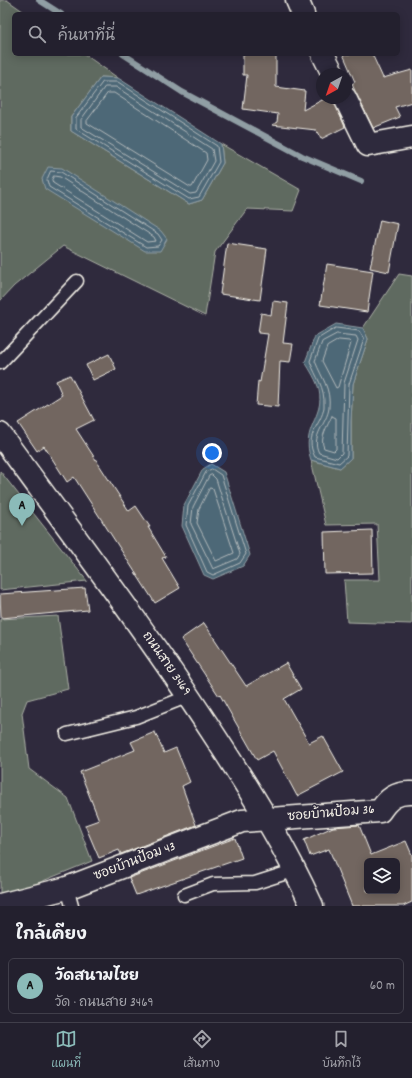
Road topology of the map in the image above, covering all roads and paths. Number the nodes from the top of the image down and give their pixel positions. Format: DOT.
graph roads {
  1 [pos="296,0"];
  2 [pos="302,12"];
  3 [pos="324,56"];
  4 [pos="330,68"];
  5 [pos="347,104"];
  6 [pos="412,137"];
  7 [pos="77,282"];
  8 [pos="0,363"];
  9 [pos="0,434"];
  10 [pos="189,696"];
  11 [pos="67,734"];
  12 [pos="412,793"];
  13 [pos="268,819"];
  14 [pos="296,870"];
  15 [pos="184,894"];
  16 [pos="70,897"];
  17 [pos="0,905"];
  18 [pos="312,906"];
  1 -- 2 [label="street"];
  3 -- 4 [label="street"];
  5 -- 6 [label="street"];
  7 -- 8 [label="lane"];
  9 -- 10 [label="street, ถนนสาย 3469"];
  10 -- 11 [label="lane"];
  10 -- 13 [label="street, ถนนสาย 3469"];
  12 -- 13 [label="street, ซอยบ้านป้อม 36"];
  13 -- 14 [label="street, ถนนสาย 3469"];
  13 -- 16 [label="street, ซอยบ้านป้อม 43"];
  14 -- 15 [label="lane"];
  14 -- 18 [label="street, ถนนสาย 3469"];
  16 -- 17 [label="street, ซอยบ้านป้อม 43"];
}
